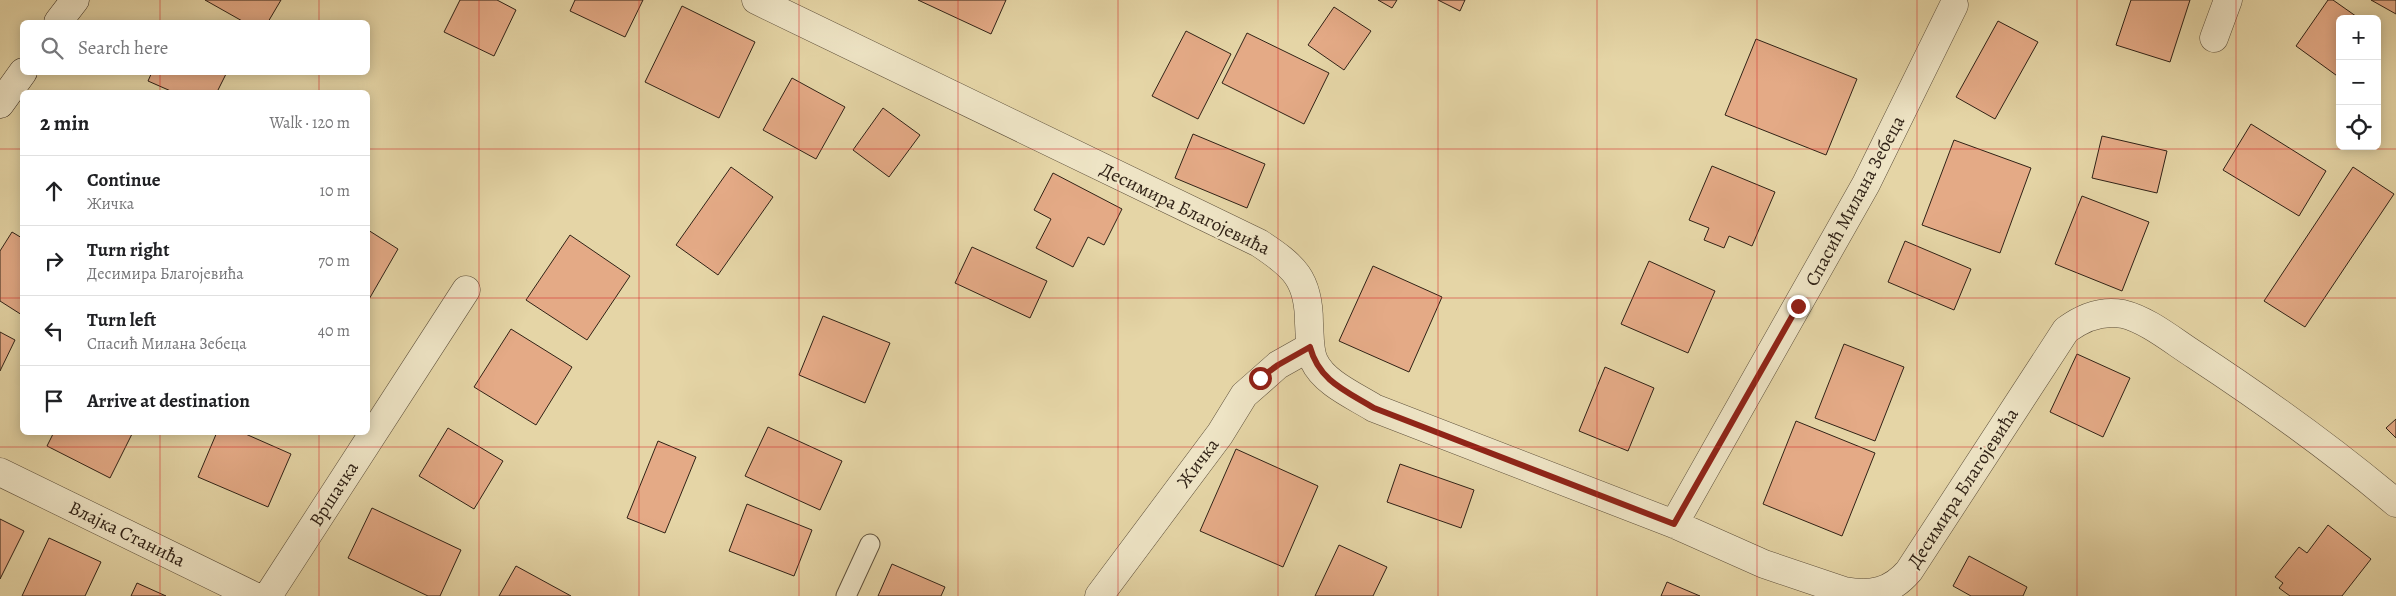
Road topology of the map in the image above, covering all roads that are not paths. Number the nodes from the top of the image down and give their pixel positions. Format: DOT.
graph roads {
  1 [pos="75,0"];
  2 [pos="756,0"];
  3 [pos="2228,0"];
  4 [pos="1954,5"];
  5 [pos="60,20"];
  6 [pos="2214,38"];
  7 [pos="20,75"];
  8 [pos="0,104"];
  9 [pos="466,290"];
  10 [pos="1310,347"];
  11 [pos="0,472"];
  12 [pos="2396,503"];
  13 [pos="1674,524"];
  14 [pos="870,544"];
  15 [pos="254,596"];
  16 [pos="268,596"];
  17 [pos="846,596"];
  18 [pos="1099,596"];
  1 -- 5 [label="street"];
  2 -- 10 [label="street, Десимира Благојевића"];
  3 -- 6 [label="street"];
  4 -- 13 [label="street, Спасић Милана Зебеца"];
  7 -- 8 [label="street"];
  9 -- 16 [label="street, Вршачка"];
  10 -- 13 [label="street, Десимира Благојевића"];
  10 -- 18 [label="street, Жичка"];
  11 -- 15 [label="street, Влајка Станића"];
  12 -- 13 [label="street, Десимира Благојевића"];
  14 -- 17 [label="lane"];
}
